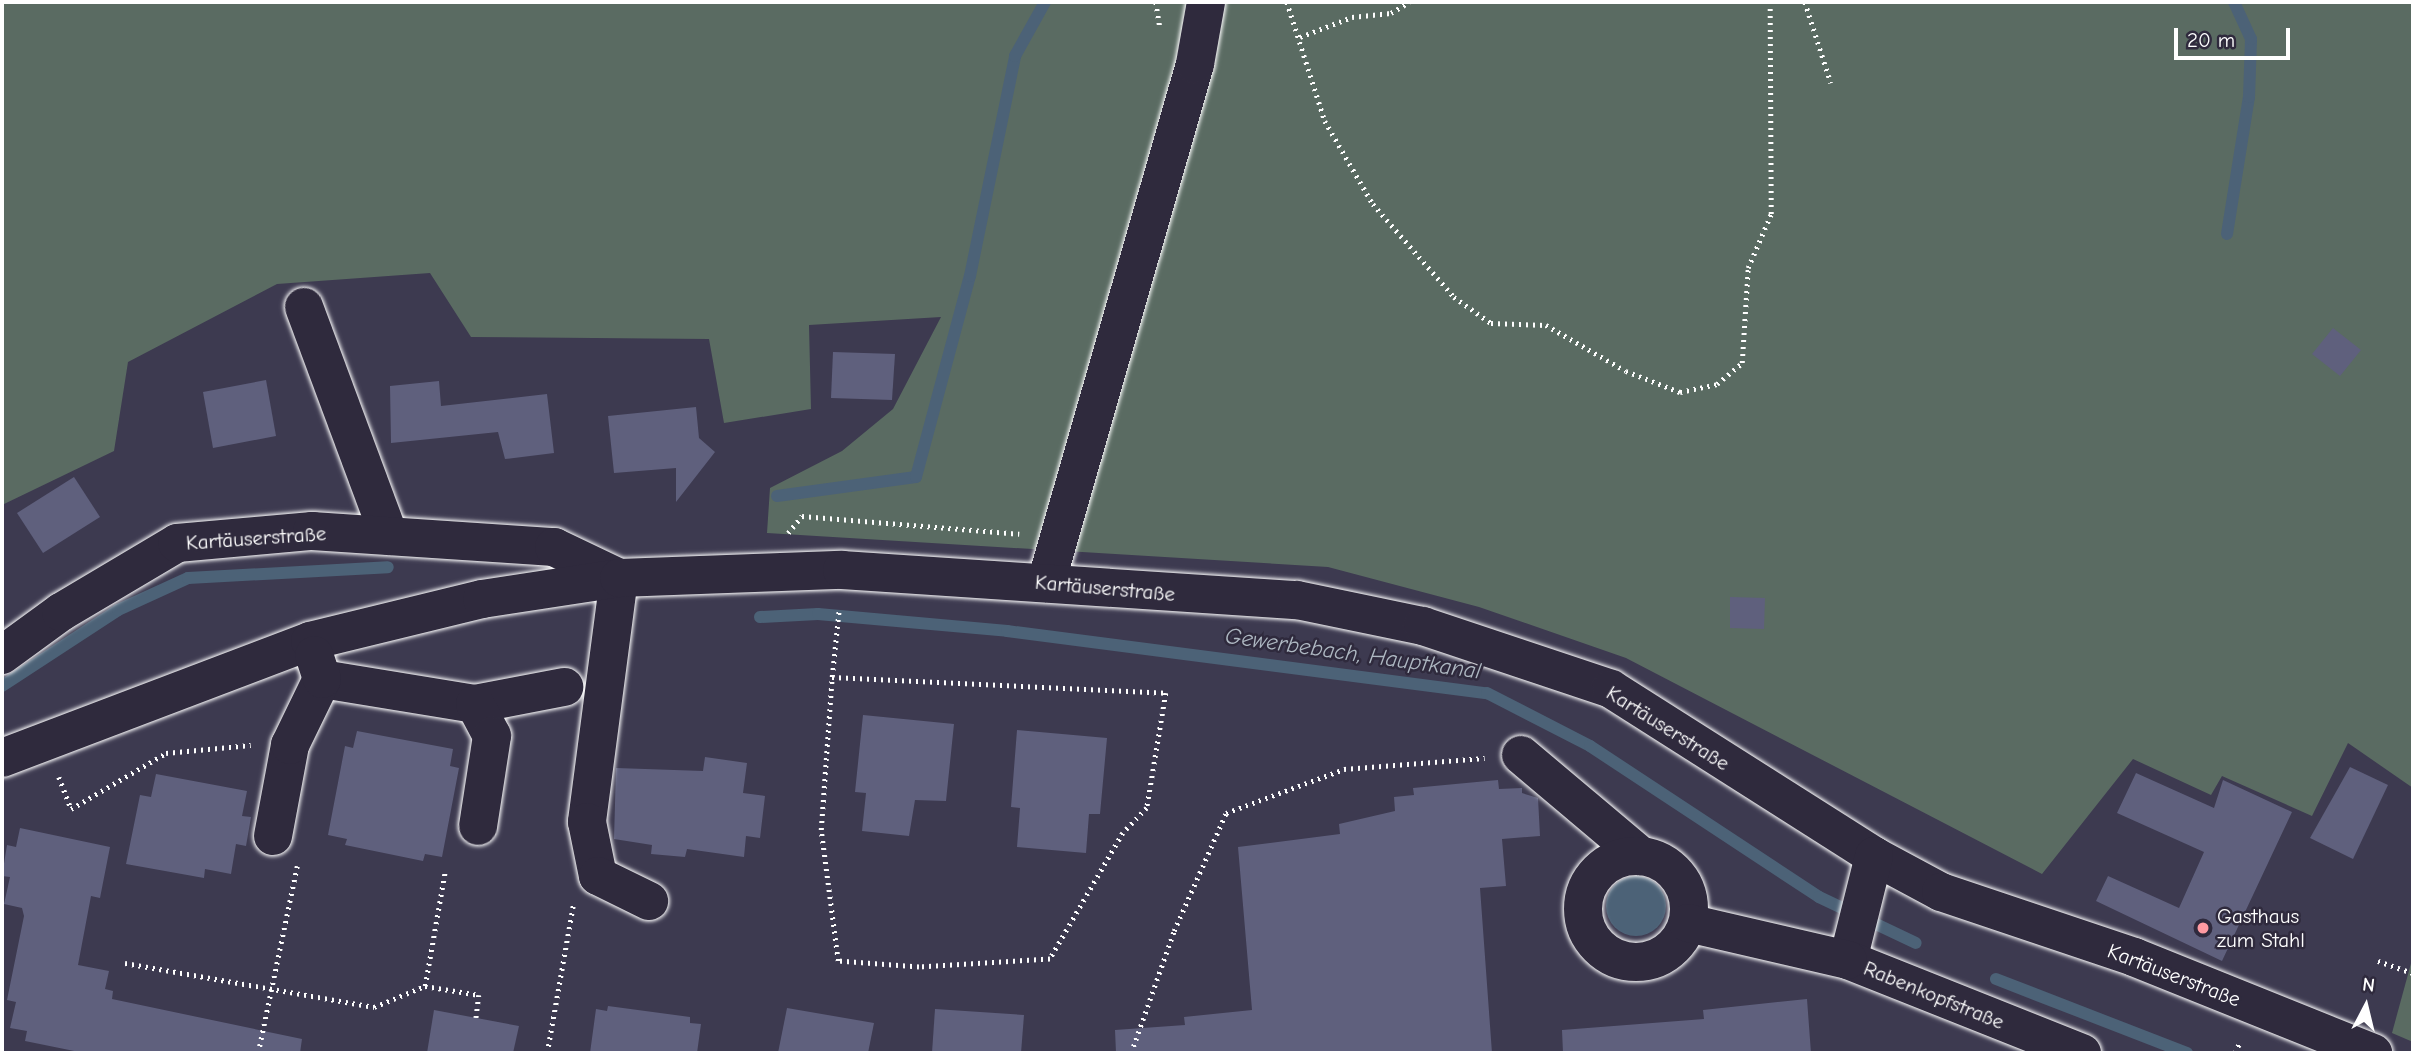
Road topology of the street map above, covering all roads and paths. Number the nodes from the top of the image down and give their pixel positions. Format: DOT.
graph roads {
  1 [pos="1206,2"];
  2 [pos="1287,2"];
  3 [pos="1409,2"];
  4 [pos="1770,2"];
  5 [pos="1805,2"];
  6 [pos="1300,37"];
  7 [pos="1831,83"];
  8 [pos="304,307"];
  9 [pos="389,536"];
  10 [pos="1058,537"];
  11 [pos="754,572"];
  12 [pos="619,578"];
  13 [pos="1046,583"];
  14 [pos="839,608"];
  15 [pos="310,641"];
  16 [pos="2,654"];
  17 [pos="832,677"];
  18 [pos="321,679"];
  19 [pos="564,687"];
  20 [pos="475,704"];
  21 [pos="44,739"];
  22 [pos="290,745"];
  23 [pos="1521,755"];
  24 [pos="2,758"];
  25 [pos="478,826"];
  26 [pos="273,836"];
  27 [pos="1641,856"];
  28 [pos="1869,867"];
  29 [pos="445,871"];
  30 [pos="575,890"];
  31 [pos="649,901"];
  32 [pos="1688,923"];
  33 [pos="1851,944"];
  34 [pos="2378,961"];
  35 [pos="125,963"];
  36 [pos="2413,973"];
  37 [pos="425,986"];
  38 [pos="267,1003"];
  39 [pos="476,1018"];
  40 [pos="258,1053"];
  41 [pos="547,1053"];
  42 [pos="1131,1053"];
  43 [pos="2082,1053"];
  44 [pos="2373,1053"];
  1 -- 10 [label="street"];
  2 -- 6 [label="path"];
  3 -- 6 [label="path"];
  4 -- 6 [label="path"];
  5 -- 7 [label="path"];
  8 -- 9 [label="street"];
  9 -- 12 [label="street, Kartäuserstraße"];
  9 -- 16 [label="street, Kartäuserstraße"];
  10 -- 11 [label="path"];
  10 -- 13 [label="street"];
  11 -- 12 [label="street, Kartäuserstraße"];
  11 -- 13 [label="street, Kartäuserstraße"];
  12 -- 15 [label="street, Kartäuserstraße"];
  12 -- 31 [label="street"];
  13 -- 28 [label="street, Kartäuserstraße"];
  14 -- 17 [label="path"];
  15 -- 18 [label="street"];
  15 -- 21 [label="street, Kartäuserstraße"];
  17 -- 17 [label="path"];
  18 -- 20 [label="street"];
  18 -- 22 [label="street"];
  19 -- 20 [label="street"];
  20 -- 25 [label="street"];
  21 -- 22 [label="path"];
  21 -- 24 [label="street, Kartäuserstraße"];
  22 -- 26 [label="street"];
  23 -- 27 [label="street"];
  23 -- 42 [label="path"];
  27 -- 32 [label="street"];
  27 -- 32 [label="street"];
  28 -- 33 [label="street"];
  28 -- 44 [label="street, Kartäuserstraße"];
  29 -- 37 [label="path"];
  30 -- 41 [label="path"];
  32 -- 33 [label="street, Rabenkopfstraße"];
  33 -- 43 [label="street, Rabenkopfstraße"];
  34 -- 36 [label="path"];
  35 -- 37 [label="path"];
  37 -- 39 [label="path"];
  38 -- 40 [label="path"];
}
